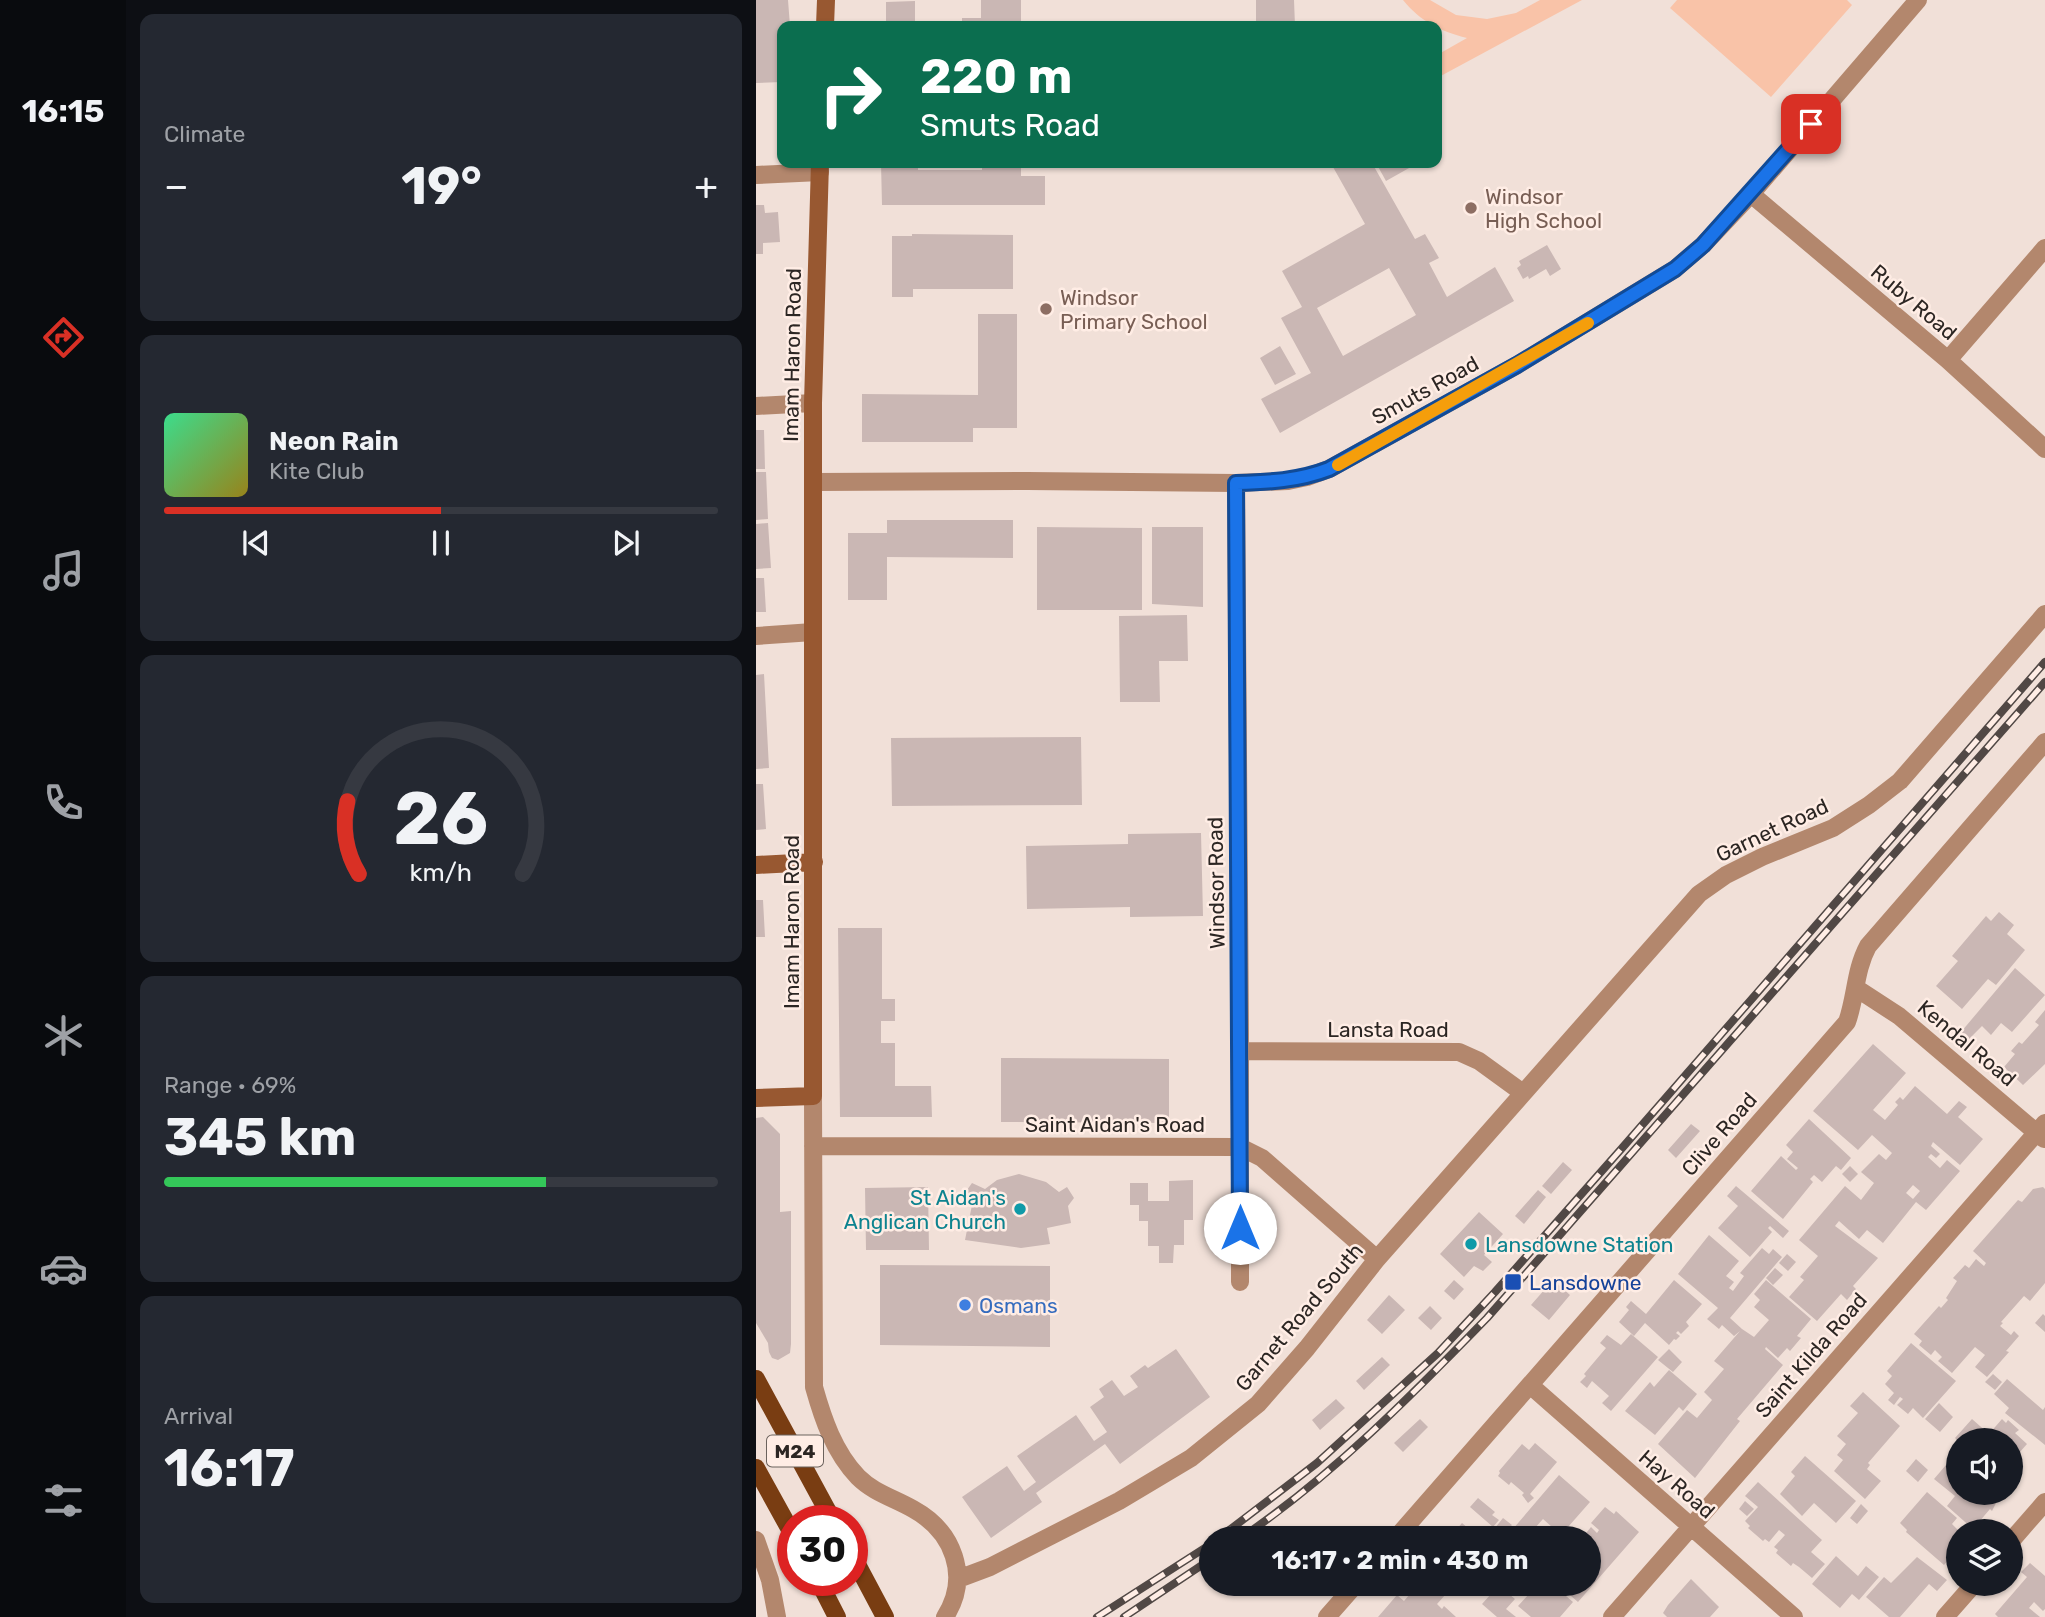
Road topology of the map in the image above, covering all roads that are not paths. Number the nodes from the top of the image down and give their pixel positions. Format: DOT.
graph roads {
  1 [pos="826,0"];
  2 [pos="1918,0"];
  3 [pos="825,21"];
  4 [pos="812,168"];
  5 [pos="820,168"];
  6 [pos="756,175"];
  7 [pos="1751,194"];
  8 [pos="2045,248"];
  9 [pos="1948,360"];
  10 [pos="813,403"];
  11 [pos="756,406"];
  12 [pos="2045,449"];
  13 [pos="814,482"];
  14 [pos="1236,483"];
  15 [pos="2045,614"];
  16 [pos="813,632"];
  17 [pos="756,636"];
  18 [pos="2045,742"];
  19 [pos="814,862"];
  20 [pos="756,865"];
  21 [pos="1856,988"];
  22 [pos="1240,1051"];
  23 [pos="1523,1093"];
  24 [pos="813,1096"];
  25 [pos="756,1098"];
  26 [pos="2042,1132"];
  27 [pos="813,1146"];
  28 [pos="1240,1147"];
  29 [pos="1377,1259"];
  30 [pos="1240,1282"];
  31 [pos="756,1380"];
  32 [pos="1530,1385"];
  33 [pos="756,1468"];
  34 [pos="2045,1502"];
  35 [pos="825,1505"];
  36 [pos="777,1506"];
  37 [pos="1407,1526"];
  38 [pos="1691,1526"];
  39 [pos="2023,1527"];
  40 [pos="756,1540"];
  41 [pos="958,1580"];
  42 [pos="868,1585"];
  43 [pos="826,1596"];
  44 [pos="1345,1596"];
  45 [pos="1963,1596"];
  46 [pos="777,1617"];
  47 [pos="837,1617"];
  48 [pos="885,1617"];
  49 [pos="945,1617"];
  50 [pos="1327,1617"];
  51 [pos="1612,1617"];
  52 [pos="1794,1617"];
  53 [pos="1945,1617"];
  1 -- 3 [label="street"];
  2 -- 7 [label="street, Smuts Road"];
  4 -- 6 [label="street"];
  5 -- 10 [label="street, Imam Haron Road"];
  7 -- 9 [label="street, Ruby Road"];
  7 -- 14 [label="street, Smuts Road"];
  8 -- 9 [label="street"];
  9 -- 12 [label="street, Ruby Road"];
  10 -- 11 [label="street"];
  10 -- 13 [label="street, Imam Haron Road"];
  13 -- 14 [label="street, Smuts Road"];
  13 -- 16 [label="street, Imam Haron Road"];
  14 -- 22 [label="street, Windsor Road"];
  15 -- 23 [label="street, Garnet Road"];
  16 -- 17 [label="street"];
  16 -- 19 [label="street, Imam Haron Road"];
  18 -- 21 [label="street, Clive Road"];
  19 -- 20 [label="street"];
  19 -- 24 [label="street, Imam Haron Road"];
  21 -- 26 [label="street, Kendal Road"];
  21 -- 32 [label="street, Clive Road"];
  22 -- 23 [label="street, Lansta Road"];
  22 -- 28 [label="street, Windsor Road"];
  23 -- 29 [label="street, Garnet Road South"];
  24 -- 25 [label="street"];
  24 -- 27 [label="street, Imam Haron Road"];
  26 -- 38 [label="street, Saint Kilda Road"];
  27 -- 28 [label="street, Saint Aidan's Road"];
  27 -- 41 [label="street, Imam Haron Road"];
  28 -- 29 [label="street"];
  28 -- 30 [label="street, Windsor Road"];
  29 -- 41 [label="street, Garnet Road South"];
  31 -- 35 [label="main road, M24"];
  32 -- 37 [label="street, Clive Road"];
  32 -- 38 [label="street, Hay Road"];
  33 -- 36 [label="main road, M24"];
  34 -- 39 [label="street"];
  38 -- 51 [label="street, Saint Kilda Road"];
  38 -- 52 [label="street, Hay Road"];
  40 -- 46 [label="street"];
  41 -- 49 [label="street"];
  42 -- 48 [label="main road"];
  43 -- 47 [label="main road"];
  44 -- 50 [label="street"];
  45 -- 53 [label="street"];
}
